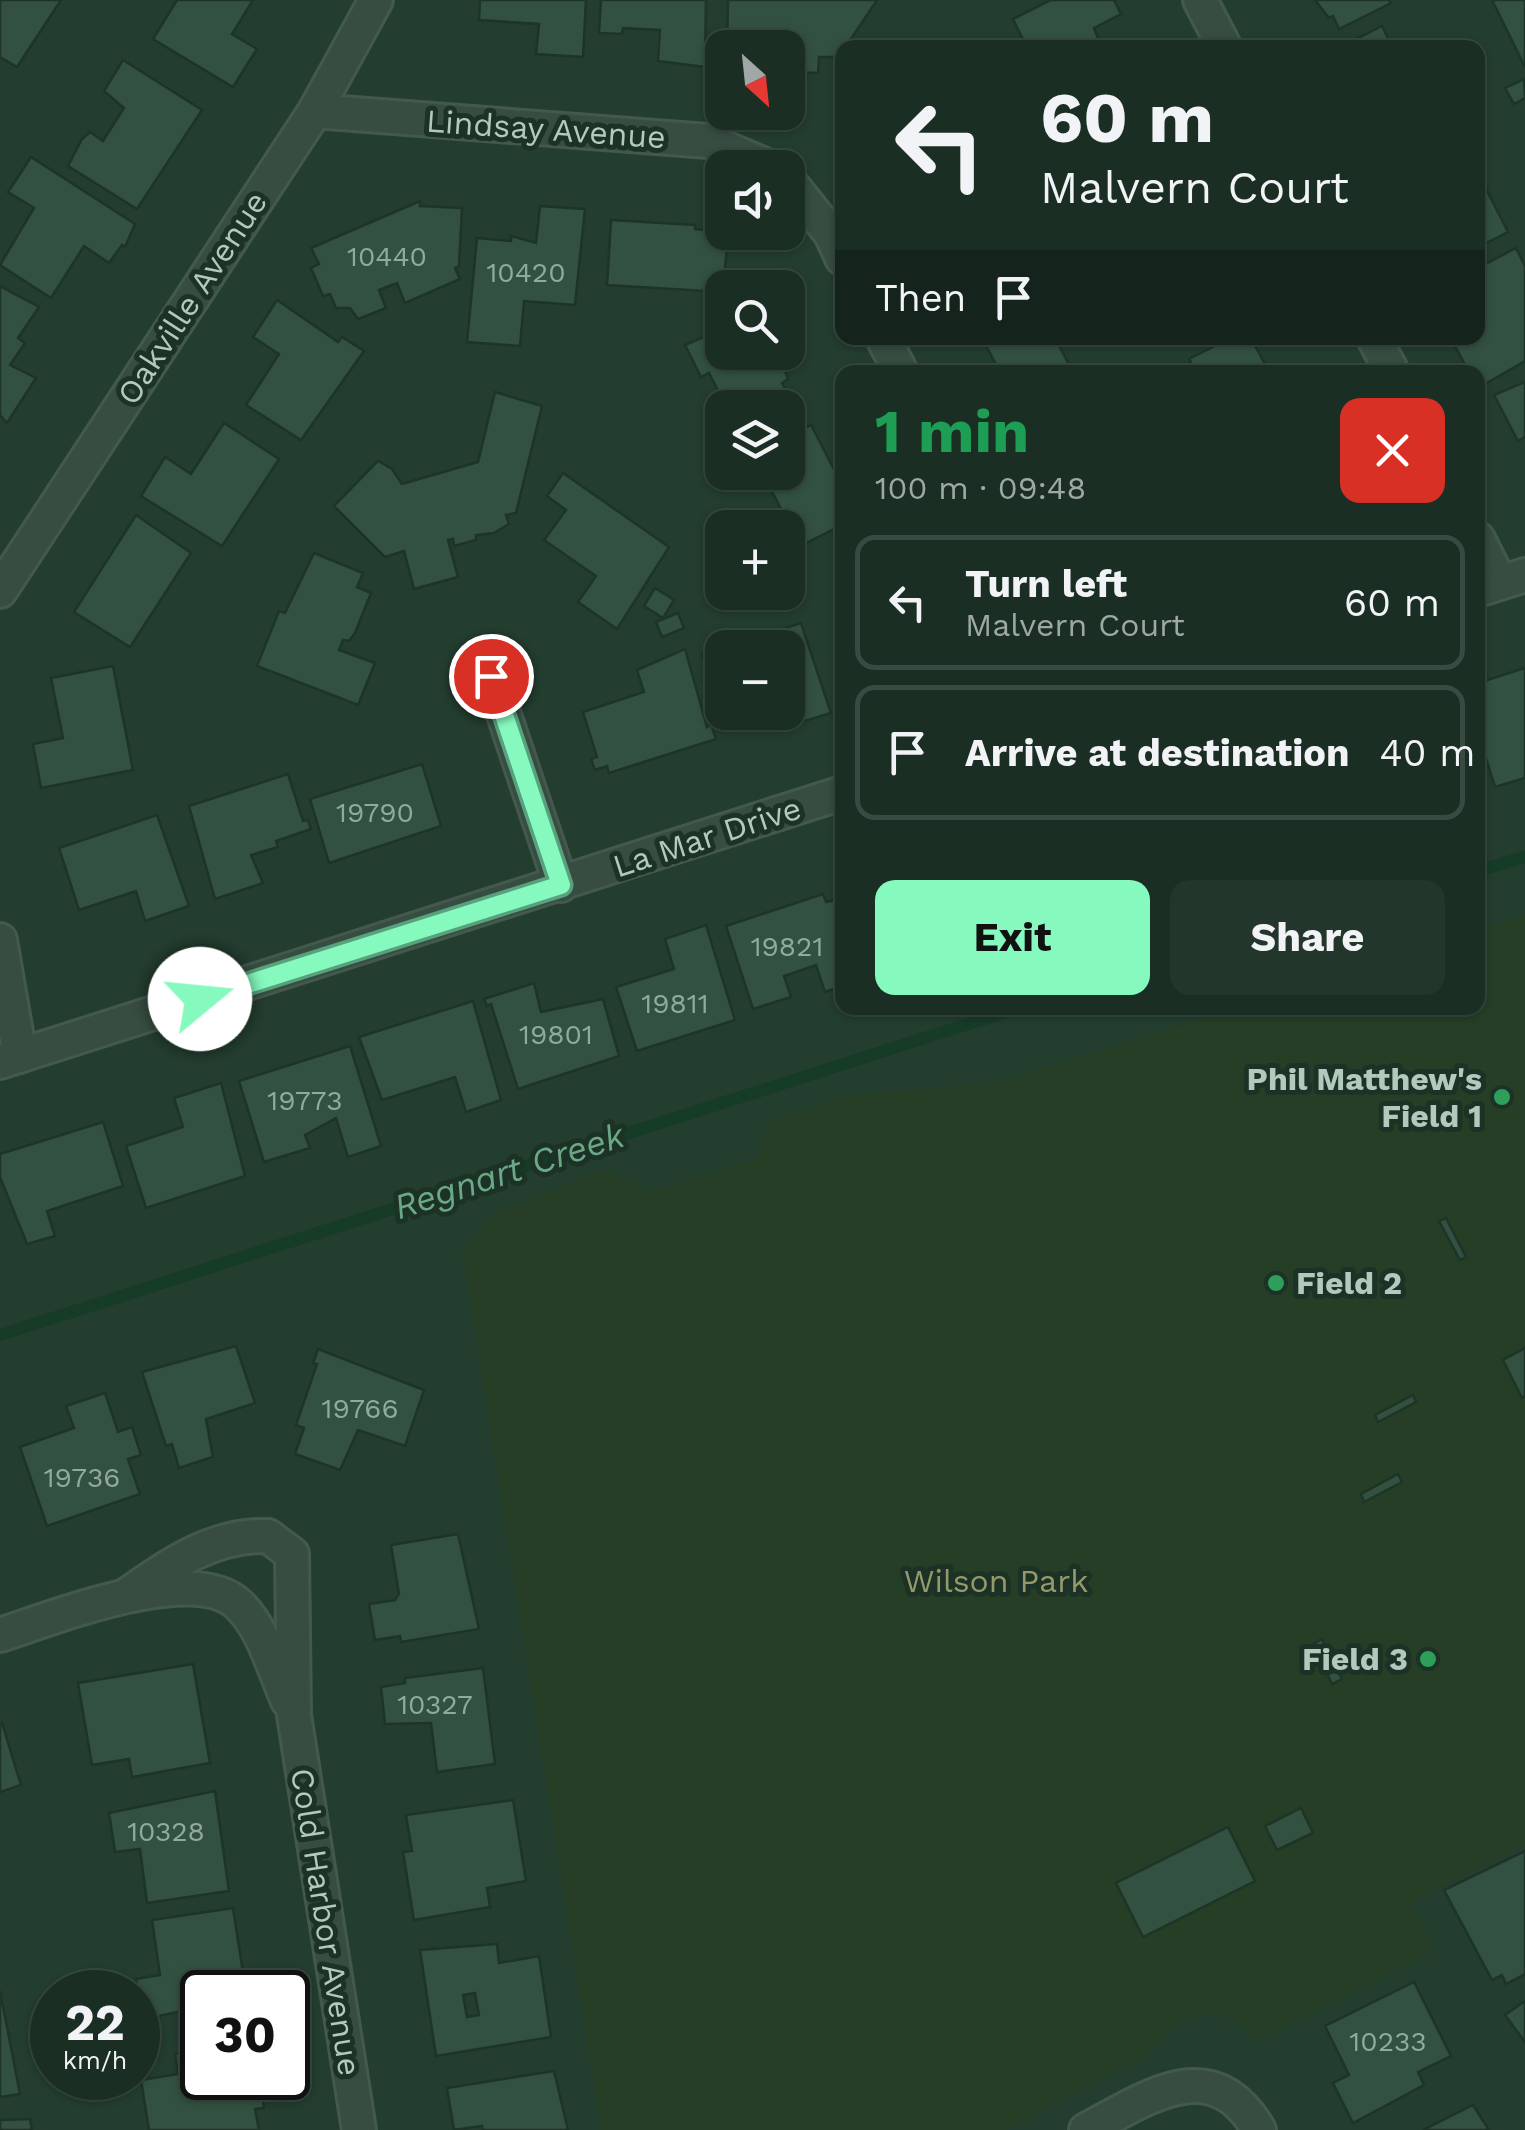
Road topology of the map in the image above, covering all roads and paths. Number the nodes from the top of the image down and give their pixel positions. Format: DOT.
graph roads {
  1 [pos="376,0"];
  2 [pos="1200,0"];
  3 [pos="1220,40"];
  4 [pos="315,112"];
  5 [pos="729,150"];
  6 [pos="805,201"];
  7 [pos="835,243"];
  8 [pos="1485,552"];
  9 [pos="1501,583"];
  10 [pos="0,591"];
  11 [pos="491,676"];
  12 [pos="835,796"];
  13 [pos="561,885"];
  14 [pos="0,940"];
  15 [pos="10,1059"];
  16 [pos="127,1595"];
  17 [pos="0,1635"];
  18 [pos="294,1715"];
  19 [pos="359,2130"];
  20 [pos="1086,2130"];
  21 [pos="1258,2130"];
  1 -- 4 [label="street, Oakville Avenue"];
  2 -- 3 [label="street"];
  4 -- 5 [label="street, Lindsay Avenue"];
  4 -- 10 [label="street, Oakville Avenue"];
  6 -- 7 [label="street"];
  8 -- 9 [label="street"];
  11 -- 13 [label="street"];
  12 -- 13 [label="street, La Mar Drive"];
  13 -- 15 [label="street, La Mar Drive"];
  14 -- 15 [label="street"];
  16 -- 17 [label="street"];
  16 -- 18 [label="street, Cold Harbor Avenue"];
  16 -- 18 [label="street, Cold Harbor Avenue"];
  18 -- 19 [label="street, Cold Harbor Avenue"];
  20 -- 21 [label="street"];
}
